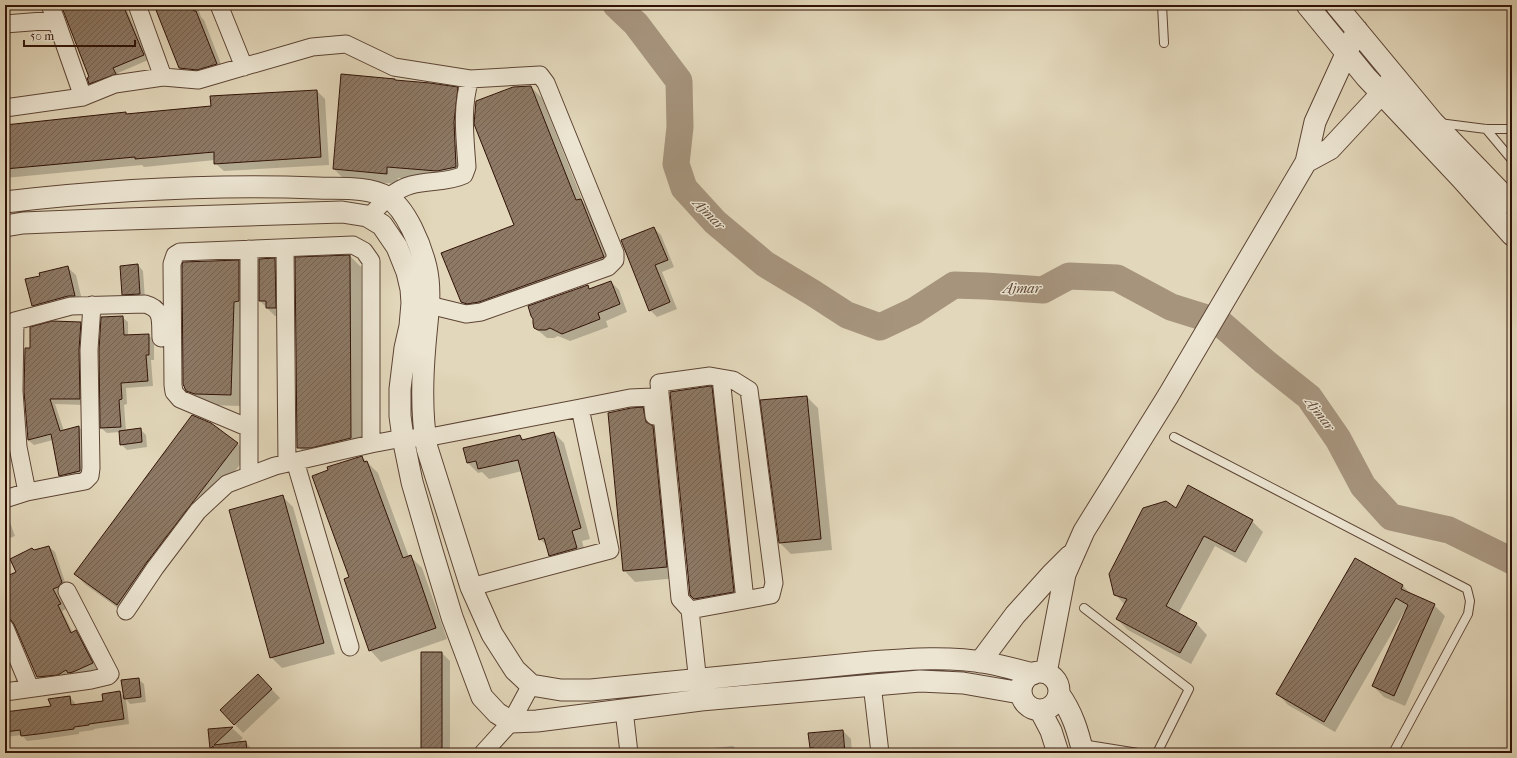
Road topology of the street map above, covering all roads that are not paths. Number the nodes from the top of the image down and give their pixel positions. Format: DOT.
graph roads {
  1 [pos="50,5"];
  2 [pos="137,5"];
  3 [pos="219,5"];
  4 [pos="1162,5"];
  5 [pos="1307,5"];
  6 [pos="1336,5"];
  7 [pos="56,20"];
  8 [pos="5,24"];
  9 [pos="1356,30"];
  10 [pos="1164,43"];
  11 [pos="1346,52"];
  12 [pos="244,67"];
  13 [pos="1394,75"];
  14 [pos="163,77"];
  15 [pos="470,79"];
  16 [pos="1382,94"];
  17 [pos="83,98"];
  18 [pos="5,108"];
  19 [pos="1433,122"];
  20 [pos="1486,129"];
  21 [pos="1512,129"];
  22 [pos="1512,160"];
  23 [pos="1306,162"];
  24 [pos="387,197"];
  25 [pos="5,202"];
  26 [pos="1512,204"];
  27 [pos="369,217"];
  28 [pos="5,226"];
  29 [pos="1512,235"];
  30 [pos="285,248"];
  31 [pos="249,249"];
  32 [pos="420,304"];
  33 [pos="92,305"];
  34 [pos="10,324"];
  35 [pos="418,327"];
  36 [pos="161,338"];
  37 [pos="721,378"];
  38 [pos="580,408"];
  39 [pos="249,428"];
  40 [pos="1174,437"];
  41 [pos="402,438"];
  42 [pos="425,438"];
  43 [pos="372,444"];
  44 [pos="291,462"];
  45 [pos="249,475"];
  46 [pos="27,492"];
  47 [pos="5,499"];
  48 [pos="1075,551"];
  49 [pos="670,563"];
  50 [pos="471,587"];
  51 [pos="67,591"];
  52 [pos="745,600"];
  53 [pos="1084,608"];
  54 [pos="690,610"];
  55 [pos="126,611"];
  56 [pos="5,628"];
  57 [pos="350,647"];
  58 [pos="980,662"];
  59 [pos="1040,674"];
  60 [pos="698,680"];
  61 [pos="872,684"];
  62 [pos="531,685"];
  63 [pos="30,688"];
  64 [pos="5,692"];
  65 [pos="1021,693"];
  66 [pos="1059,694"];
  67 [pos="701,700"];
  68 [pos="624,710"];
  69 [pos="1040,710"];
  70 [pos="511,722"];
  71 [pos="1082,748"];
  72 [pos="1054,751"];
  73 [pos="482,753"];
  74 [pos="629,753"];
  75 [pos="880,753"];
  76 [pos="1134,753"];
  77 [pos="1157,753"];
  78 [pos="1394,753"];
  1 -- 7 [label="street"];
  2 -- 14 [label="street"];
  3 -- 12 [label="street"];
  4 -- 10 [label="lane"];
  5 -- 11 [label="street"];
  6 -- 9 [label="street"];
  7 -- 8 [label="street"];
  7 -- 17 [label="street"];
  9 -- 11 [label="street"];
  9 -- 13 [label="street"];
  11 -- 16 [label="street"];
  11 -- 23 [label="street"];
  12 -- 14 [label="street"];
  12 -- 15 [label="street"];
  13 -- 16 [label="street"];
  13 -- 19 [label="street"];
  14 -- 17 [label="street"];
  15 -- 24 [label="street"];
  15 -- 32 [label="street"];
  16 -- 23 [label="street"];
  16 -- 29 [label="street"];
  17 -- 18 [label="street"];
  19 -- 20 [label="lane"];
  19 -- 26 [label="street"];
  20 -- 21 [label="lane"];
  20 -- 22 [label="lane"];
  23 -- 48 [label="street"];
  24 -- 25 [label="street"];
  24 -- 27 [label="street"];
  24 -- 32 [label="street"];
  27 -- 28 [label="street"];
  27 -- 32 [label="street"];
  30 -- 31 [label="street"];
  30 -- 43 [label="street"];
  30 -- 44 [label="street"];
  31 -- 39 [label="street"];
  31 -- 39 [label="street"];
  32 -- 35 [label="street"];
  33 -- 34 [label="street"];
  33 -- 36 [label="street"];
  33 -- 46 [label="street"];
  34 -- 46 [label="street"];
  35 -- 41 [label="street"];
  35 -- 42 [label="street"];
  37 -- 52 [label="street"];
  37 -- 52 [label="street"];
  37 -- 54 [label="street"];
  38 -- 42 [label="street"];
  38 -- 49 [label="street"];
  38 -- 50 [label="street"];
  39 -- 45 [label="street"];
  40 -- 78 [label="lane"];
  41 -- 42 [label="street"];
  41 -- 43 [label="street"];
  41 -- 70 [label="street"];
  42 -- 50 [label="street"];
  43 -- 44 [label="street"];
  44 -- 45 [label="street"];
  44 -- 57 [label="street"];
  45 -- 55 [label="street"];
  46 -- 47 [label="street"];
  48 -- 58 [label="street"];
  48 -- 59 [label="street"];
  50 -- 62 [label="street"];
  51 -- 63 [label="street"];
  52 -- 54 [label="street"];
  53 -- 77 [label="lane"];
  54 -- 60 [label="street"];
  56 -- 63 [label="street"];
  58 -- 59 [label="street"];
  58 -- 60 [label="street"];
  59 -- 65 [label="street"];
  59 -- 66 [label="street"];
  60 -- 62 [label="street"];
  60 -- 67 [label="street"];
  61 -- 65 [label="street"];
  61 -- 67 [label="street"];
  61 -- 75 [label="street"];
  62 -- 70 [label="street"];
  63 -- 64 [label="street"];
  65 -- 69 [label="street"];
  66 -- 69 [label="street"];
  66 -- 71 [label="street"];
  67 -- 68 [label="street"];
  68 -- 70 [label="street"];
  68 -- 74 [label="street"];
  69 -- 72 [label="street"];
  70 -- 73 [label="street"];
  71 -- 72 [label="street"];
  71 -- 76 [label="lane"];
}
